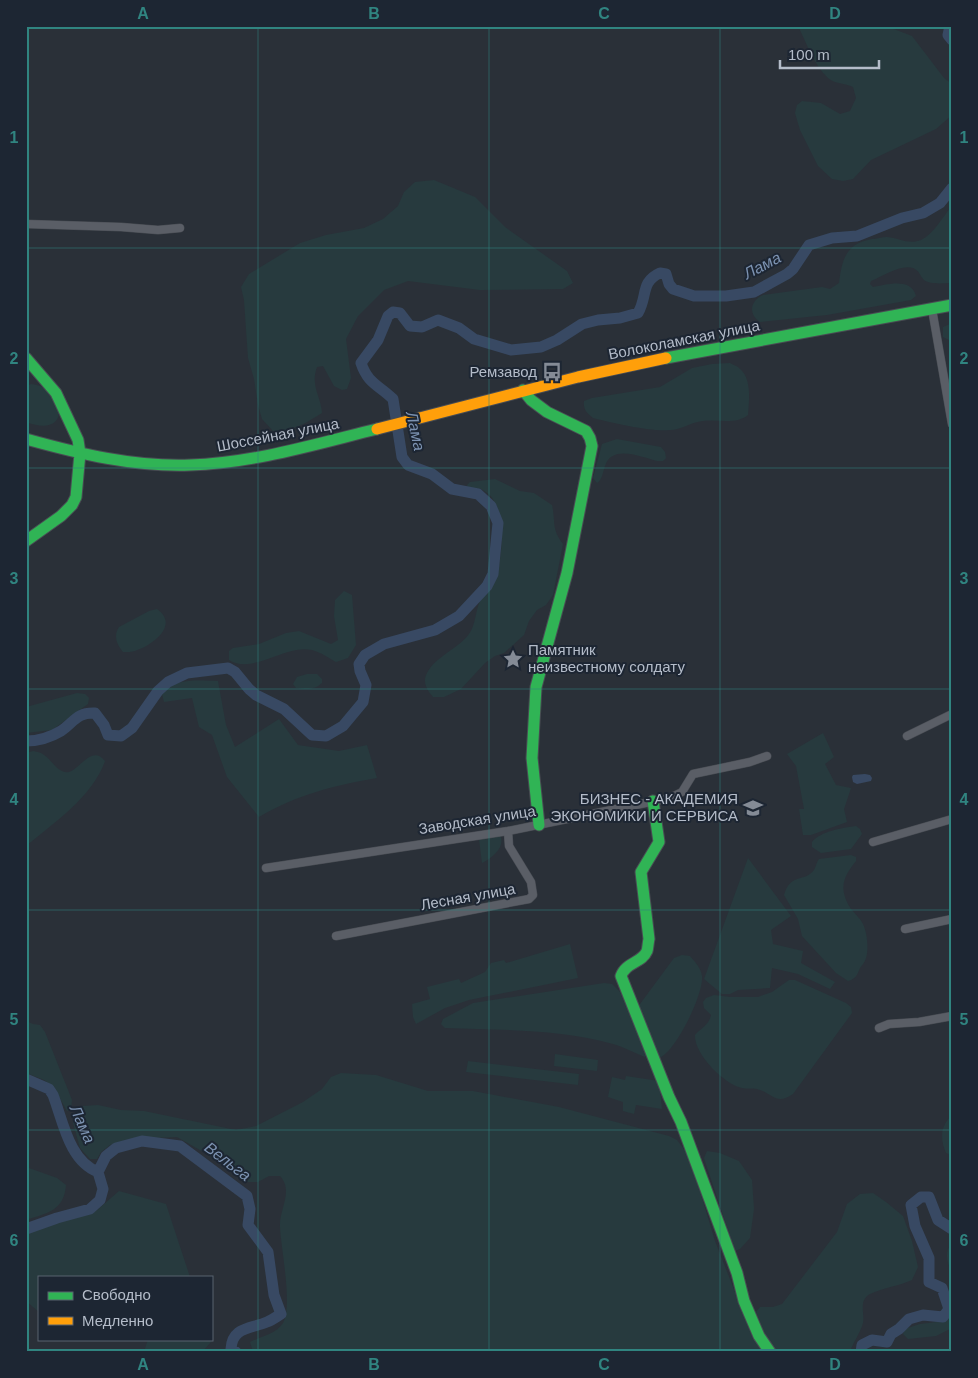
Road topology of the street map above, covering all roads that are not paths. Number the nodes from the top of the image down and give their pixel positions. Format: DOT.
graph roads {
  1 [pos="26,224"];
  2 [pos="180,228"];
  3 [pos="952,305"];
  4 [pos="932,309"];
  5 [pos="26,358"];
  6 [pos="523,390"];
  7 [pos="424,418"];
  8 [pos="952,424"];
  9 [pos="26,439"];
  10 [pos="80,453"];
  11 [pos="26,541"];
  12 [pos="952,714"];
  13 [pos="907,736"];
  14 [pos="766,756"];
  15 [pos="653,801"];
  16 [pos="952,819"];
  17 [pos="539,824"];
  18 [pos="508,831"];
  19 [pos="873,842"];
  20 [pos="266,868"];
  21 [pos="952,919"];
  22 [pos="905,929"];
  23 [pos="336,936"];
  24 [pos="952,1016"];
  25 [pos="879,1028"];
  26 [pos="770,1352"];
  1 -- 2 [label="street"];
  3 -- 4 [label="street, Волоколамская улица"];
  4 -- 6 [label="street, Волоколамская улица"];
  4 -- 8 [label="street"];
  5 -- 10 [label="street"];
  6 -- 7 [label="street, Волоколамская улица"];
  6 -- 17 [label="street"];
  7 -- 10 [label="street, Шоссейная улица"];
  9 -- 10 [label="street, Шоссейная улица"];
  10 -- 11 [label="street"];
  12 -- 13 [label="street"];
  14 -- 15 [label="street, Заводская улица"];
  15 -- 17 [label="street, Заводская улица"];
  15 -- 26 [label="street"];
  16 -- 19 [label="street"];
  17 -- 18 [label="street, Заводская улица"];
  18 -- 20 [label="street, Заводская улица"];
  18 -- 23 [label="street, Лесная улица"];
  21 -- 22 [label="street"];
  24 -- 25 [label="street"];
}
